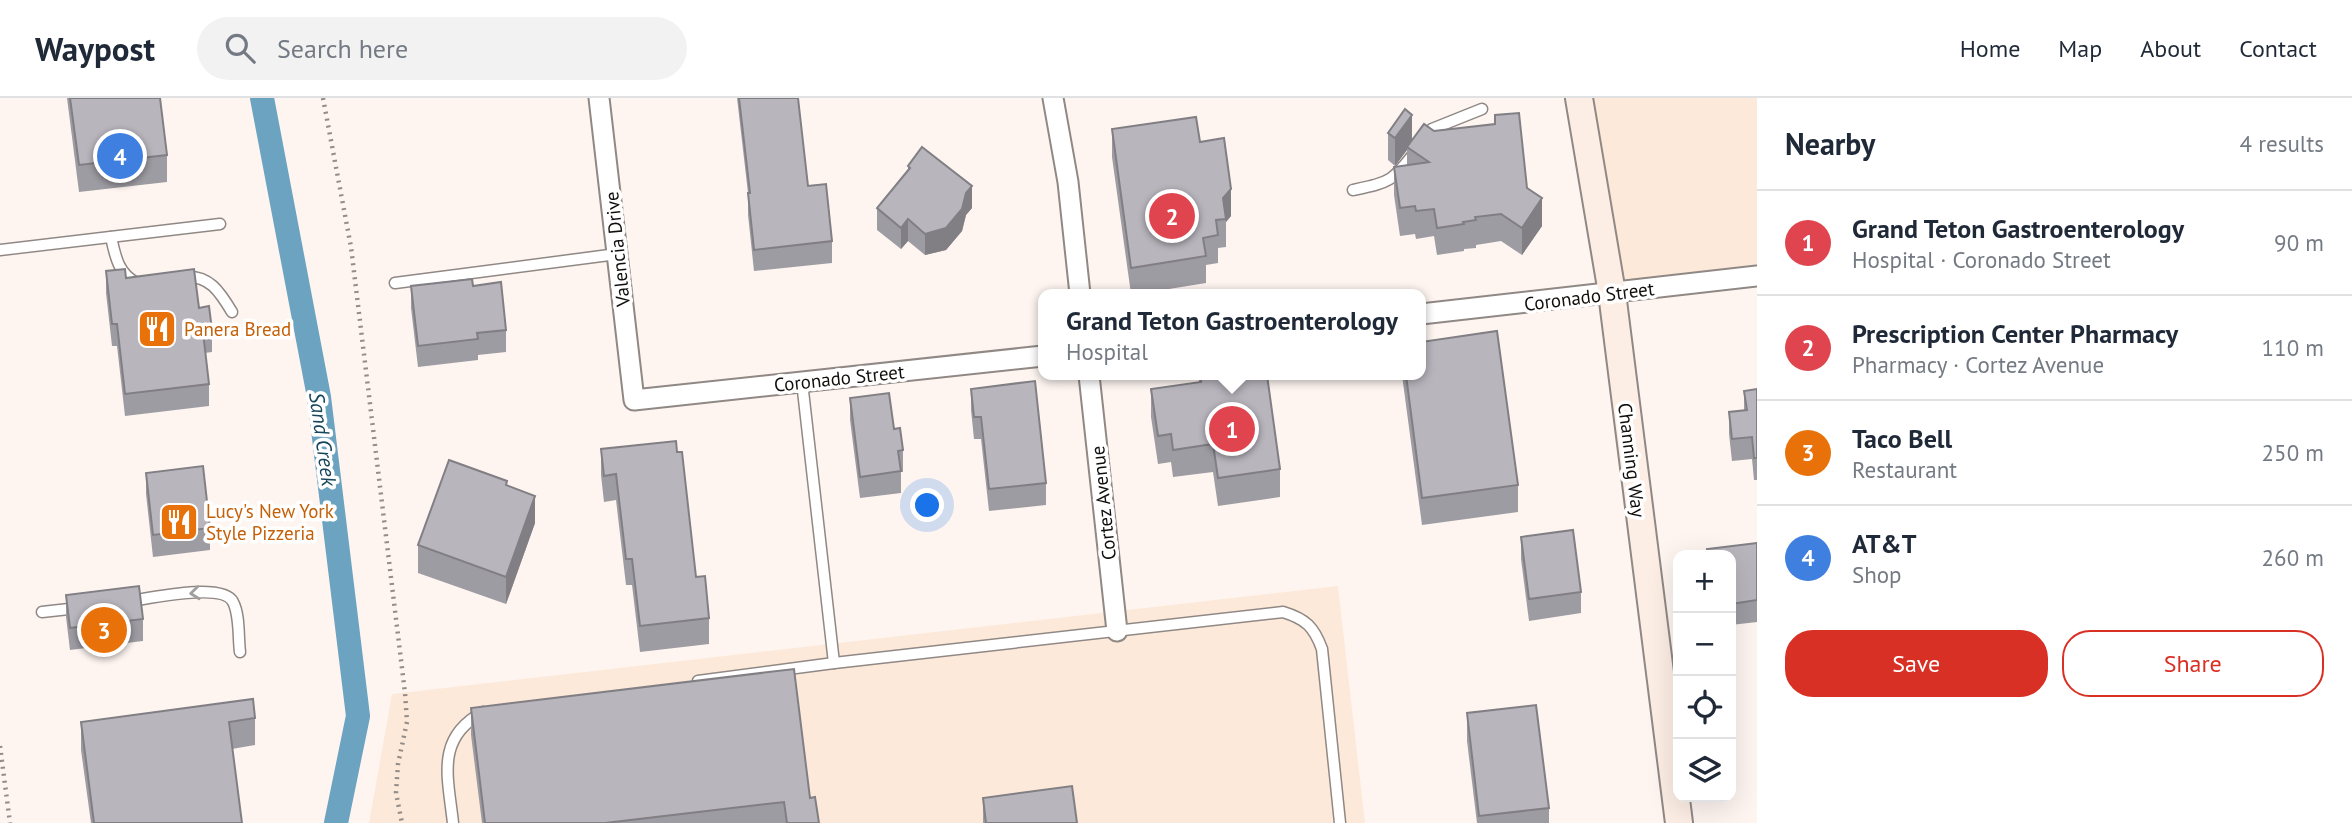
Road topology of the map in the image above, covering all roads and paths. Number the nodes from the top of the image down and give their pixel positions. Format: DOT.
graph roads {
  1 [pos="323,98"];
  2 [pos="599,98"];
  3 [pos="1053,98"];
  4 [pos="1579,98"];
  5 [pos="1482,109"];
  6 [pos="1353,190"];
  7 [pos="220,223"];
  8 [pos="111,237"];
  9 [pos="0,250"];
  10 [pos="617,254"];
  11 [pos="1757,276"];
  12 [pos="165,280"];
  13 [pos="152,281"];
  14 [pos="395,283"];
  15 [pos="1079,289"];
  16 [pos="1612,293"];
  17 [pos="232,312"];
  18 [pos="1426,313"];
  19 [pos="1038,357"];
  20 [pos="1090,380"];
  21 [pos="802,382"];
  22 [pos="634,400"];
  23 [pos="122,602"];
  24 [pos="96,606"];
  25 [pos="43,612"];
  26 [pos="1117,631"];
  27 [pos="240,652"];
  28 [pos="834,663"];
  29 [pos="681,683"];
  30 [pos="489,709"];
  31 [pos="0,746"];
  32 [pos="10,823"];
  33 [pos="402,823"];
  34 [pos="453,823"];
  35 [pos="1340,823"];
  36 [pos="1679,823"];
  1 -- 33 [label="path"];
  2 -- 10 [label="street, Valencia Drive"];
  3 -- 15 [label="street"];
  4 -- 16 [label="main road, Channing Way"];
  5 -- 6 [label="lane"];
  7 -- 8 [label="lane"];
  8 -- 9 [label="lane"];
  8 -- 13 [label="lane"];
  10 -- 14 [label="lane"];
  10 -- 22 [label="street, Valencia Drive"];
  11 -- 16 [label="street, Coronado Street"];
  12 -- 17 [label="lane"];
  16 -- 18 [label="street, Coronado Street"];
  16 -- 36 [label="main road, Channing Way"];
  19 -- 21 [label="street, Coronado Street"];
  20 -- 26 [label="street, Cortez Avenue"];
  21 -- 22 [label="street, Coronado Street"];
  21 -- 28 [label="lane"];
  27 -- 23 [label="lane, one-way"];
  24 -- 25 [label="lane"];
  26 -- 28 [label="lane"];
  26 -- 35 [label="lane"];
  28 -- 29 [label="lane"];
  30 -- 34 [label="lane"];
  31 -- 32 [label="path"];
}
